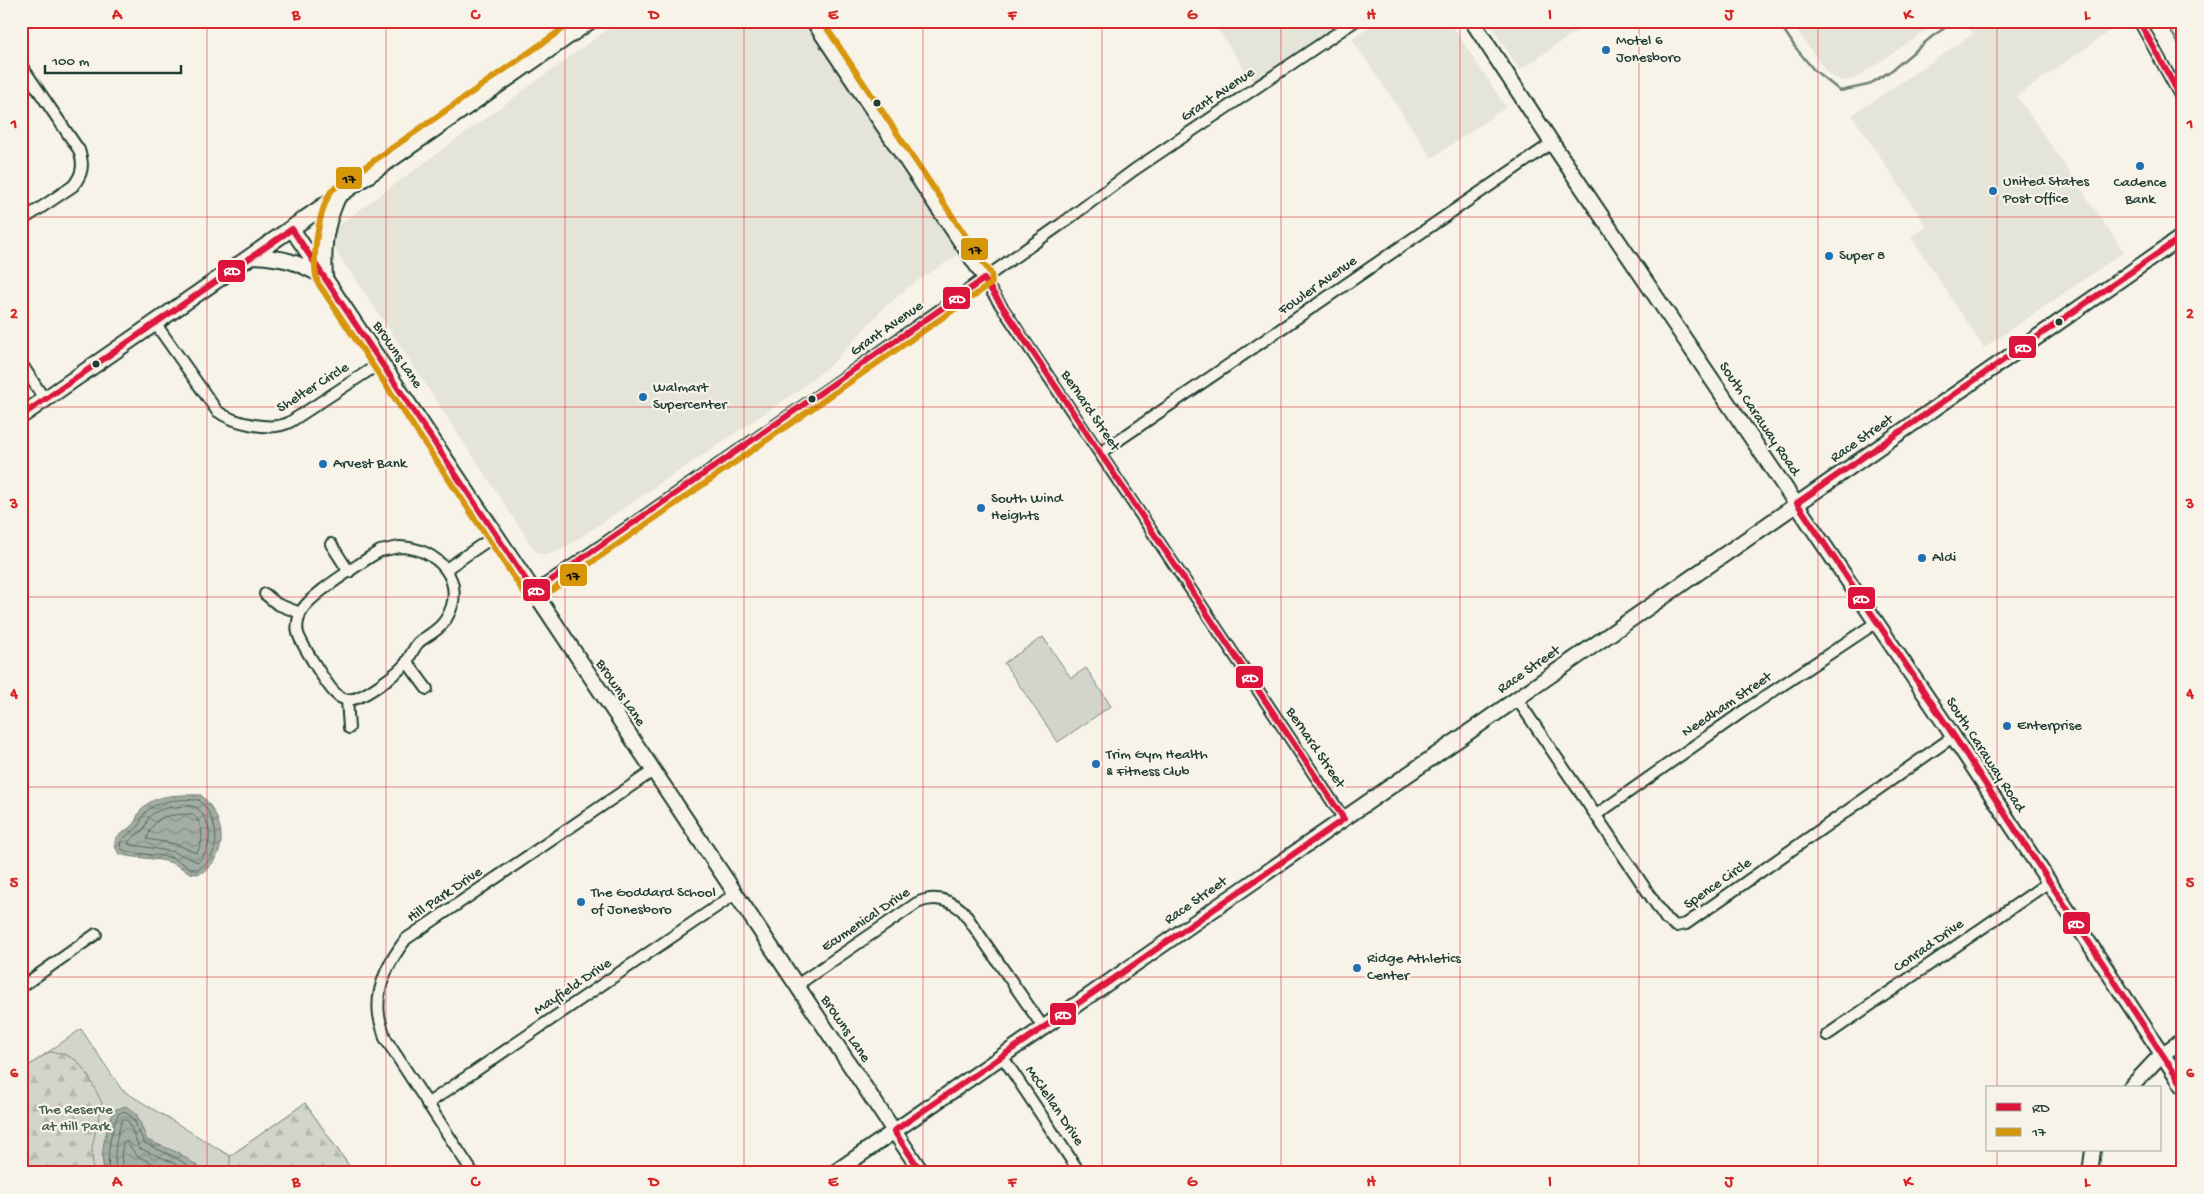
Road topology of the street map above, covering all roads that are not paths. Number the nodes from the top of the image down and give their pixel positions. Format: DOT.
graph roads {
  1 [pos="590,21"];
  2 [pos="811,21"];
  3 [pos="1355,21"];
  4 [pos="1472,21"];
  5 [pos="2139,21"];
  6 [pos="21,65"];
  7 [pos="2183,101"];
  8 [pos="1552,143"];
  9 [pos="338,197"];
  10 [pos="21,221"];
  11 [pos="292,229"];
  12 [pos="2183,236"];
  13 [pos="254,256"];
  14 [pos="325,278"];
  15 [pos="984,279"];
  16 [pos="155,324"];
  17 [pos="382,362"];
  18 [pos="21,363"];
  19 [pos="45,400"];
  20 [pos="21,416"];
  21 [pos="1100,453"];
  22 [pos="1797,503"];
  23 [pos="496,535"];
  24 [pos="332,544"];
  25 [pos="446,569"];
  26 [pos="349,572"];
  27 [pos="534,592"];
  28 [pos="265,594"];
  29 [pos="300,613"];
  30 [pos="1877,622"];
  31 [pos="406,662"];
  32 [pos="427,689"];
  33 [pos="1517,698"];
  34 [pos="347,700"];
  35 [pos="349,728"];
  36 [pos="1954,736"];
  37 [pos="653,771"];
  38 [pos="1596,815"];
  39 [pos="1344,818"];
  40 [pos="2049,882"];
  41 [pos="735,894"];
  42 [pos="96,934"];
  43 [pos="797,985"];
  44 [pos="21,987"];
  45 [pos="1043,1027"];
  46 [pos="1827,1035"];
  47 [pos="2183,1040"];
  48 [pos="1002,1056"];
  49 [pos="2161,1056"];
  50 [pos="2132,1086"];
  51 [pos="2183,1086"];
  52 [pos="427,1104"];
  53 [pos="894,1131"];
  54 [pos="2092,1152"];
  55 [pos="472,1173"];
  56 [pos="834,1173"];
  57 [pos="922,1173"];
  58 [pos="1080,1173"];
  59 [pos="2090,1173"];
  1 -- 9 [label="main road"];
  2 -- 15 [label="street, Bernard Street"];
  3 -- 15 [label="street, Grant Avenue"];
  4 -- 8 [label="street, South Caraway Road"];
  5 -- 7 [label="street"];
  6 -- 10 [label="street"];
  8 -- 21 [label="street, Fowler Avenue"];
  8 -- 22 [label="street, South Caraway Road"];
  9 -- 11 [label="main road"];
  9 -- 14 [label="street"];
  11 -- 13 [label="main road"];
  11 -- 14 [label="street, Browns Lane"];
  12 -- 22 [label="street, Race Street"];
  13 -- 14 [label="street"];
  13 -- 16 [label="main road"];
  14 -- 17 [label="street, Browns Lane"];
  15 -- 21 [label="street, Bernard Street"];
  15 -- 27 [label="street, Grant Avenue"];
  16 -- 17 [label="street, Shelter Circle"];
  16 -- 19 [label="main road"];
  17 -- 23 [label="street, Browns Lane"];
  18 -- 19 [label="street"];
  19 -- 20 [label="main road"];
  21 -- 39 [label="street, Bernard Street"];
  22 -- 30 [label="street, South Caraway Road"];
  22 -- 33 [label="street, Race Street"];
  23 -- 25 [label="street"];
  23 -- 27 [label="street, Browns Lane"];
  24 -- 26 [label="street"];
  25 -- 26 [label="street"];
  25 -- 31 [label="street"];
  26 -- 29 [label="street"];
  27 -- 37 [label="street, Browns Lane"];
  28 -- 29 [label="street"];
  29 -- 34 [label="street"];
  30 -- 36 [label="street, South Caraway Road"];
  30 -- 38 [label="street, Needham Street"];
  31 -- 32 [label="street"];
  31 -- 34 [label="street"];
  33 -- 38 [label="street, Spence Circle"];
  33 -- 39 [label="street, Race Street"];
  34 -- 35 [label="street"];
  36 -- 38 [label="street, Spence Circle"];
  36 -- 40 [label="street, South Caraway Road"];
  37 -- 41 [label="street, Browns Lane"];
  37 -- 52 [label="street, Hill Park Drive"];
  39 -- 45 [label="street, Race Street"];
  40 -- 46 [label="street, Conrad Drive"];
  40 -- 49 [label="street, South Caraway Road"];
  41 -- 43 [label="street, Browns Lane"];
  41 -- 52 [label="street, Mayfield Drive"];
  42 -- 44 [label="street"];
  43 -- 45 [label="street, Ecumenical Drive"];
  43 -- 53 [label="street, Browns Lane"];
  45 -- 48 [label="street, Race Street"];
  47 -- 49 [label="street"];
  48 -- 53 [label="street, Race Street"];
  48 -- 58 [label="street, McClellan Drive"];
  49 -- 50 [label="street"];
  49 -- 51 [label="street, South Caraway Road"];
  52 -- 55 [label="street, Hill Park Drive"];
  53 -- 56 [label="street, Race Street"];
  53 -- 57 [label="street, Browns Lane"];
  54 -- 59 [label="street"];
}
